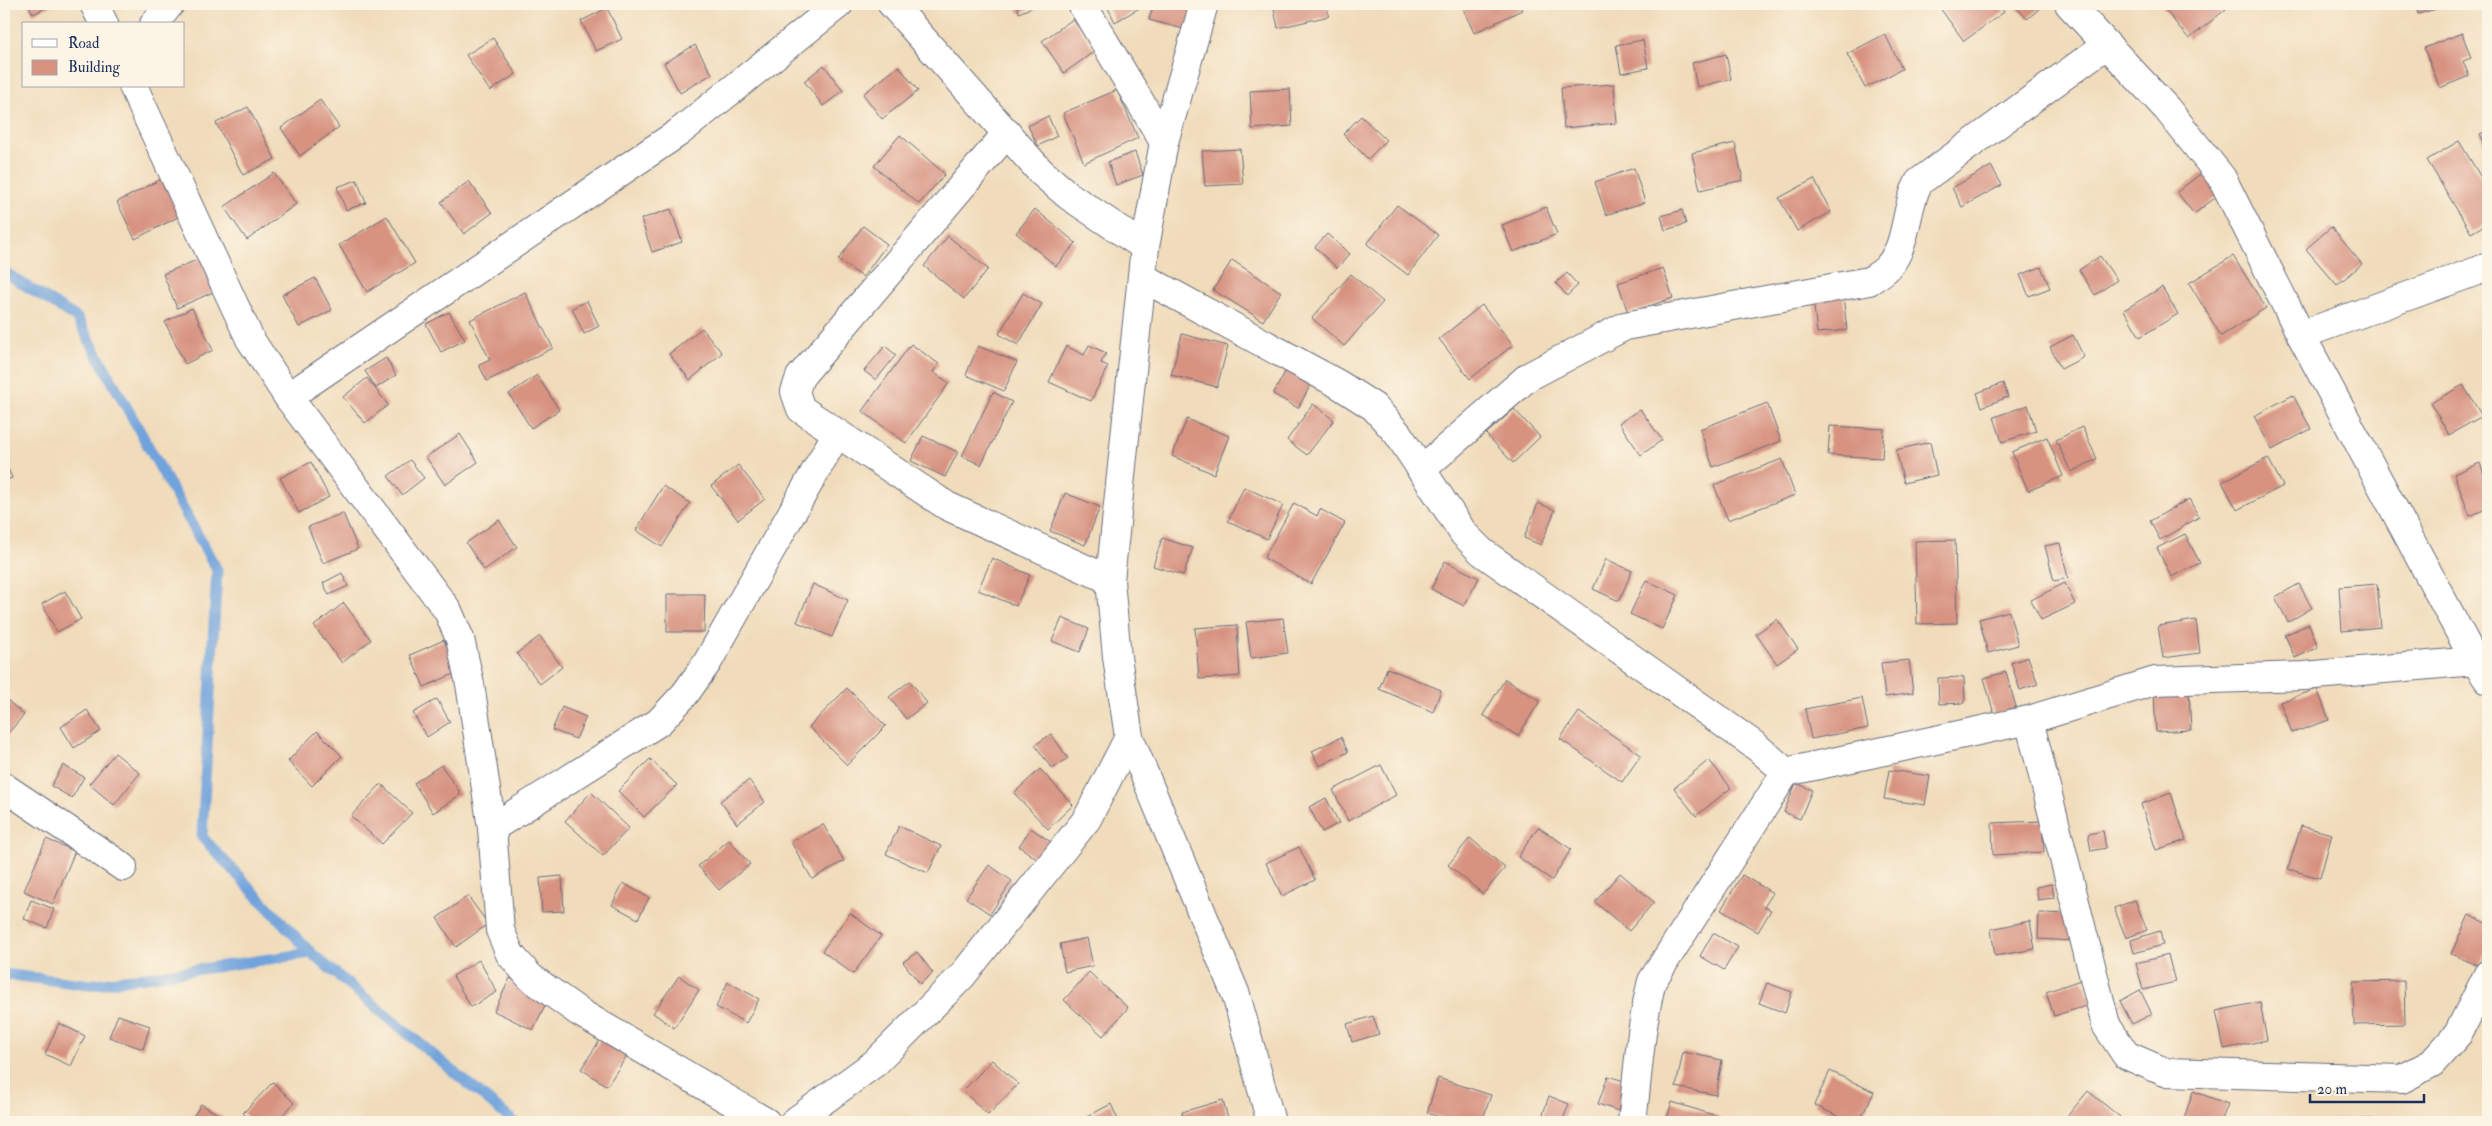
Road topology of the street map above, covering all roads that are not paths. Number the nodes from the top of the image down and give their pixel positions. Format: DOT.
graph roads {
  1 [pos="94,4"];
  2 [pos="170,4"];
  3 [pos="839,4"];
  4 [pos="892,4"];
  5 [pos="1082,4"];
  6 [pos="1204,4"];
  7 [pos="2069,4"];
  8 [pos="103,22"];
  9 [pos="156,22"];
  10 [pos="2106,45"];
  11 [pos="134,88"];
  12 [pos="1007,133"];
  13 [pos="1164,142"];
  14 [pos="1146,247"];
  15 [pos="2488,267"];
  16 [pos="1142,277"];
  17 [pos="2300,335"];
  18 [pos="288,397"];
  19 [pos="837,432"];
  20 [pos="1421,470"];
  21 [pos="1110,580"];
  22 [pos="2482,671"];
  23 [pos="2029,720"];
  24 [pos="1129,737"];
  25 [pos="1786,772"];
  26 [pos="4,787"];
  27 [pos="492,828"];
  28 [pos="124,867"];
  29 [pos="2488,974"];
  30 [pos="766,1122"];
  31 [pos="794,1122"];
  32 [pos="1271,1122"];
  33 [pos="1632,1122"];
  1 -- 8 [label="street"];
  2 -- 9 [label="street"];
  3 -- 18 [label="street"];
  4 -- 12 [label="street"];
  5 -- 13 [label="street"];
  6 -- 13 [label="street"];
  7 -- 10 [label="street"];
  10 -- 17 [label="street"];
  10 -- 20 [label="street"];
  11 -- 18 [label="street"];
  12 -- 14 [label="street"];
  12 -- 19 [label="street"];
  13 -- 14 [label="street"];
  14 -- 16 [label="street"];
  15 -- 17 [label="street"];
  16 -- 20 [label="street"];
  16 -- 21 [label="street"];
  17 -- 22 [label="street"];
  18 -- 27 [label="street"];
  19 -- 21 [label="street"];
  19 -- 27 [label="street"];
  20 -- 25 [label="street"];
  21 -- 24 [label="street"];
  22 -- 23 [label="street"];
  23 -- 25 [label="street"];
  23 -- 29 [label="street"];
  24 -- 31 [label="street"];
  24 -- 32 [label="street"];
  25 -- 33 [label="street"];
  26 -- 28 [label="street"];
  27 -- 30 [label="street"];
}
